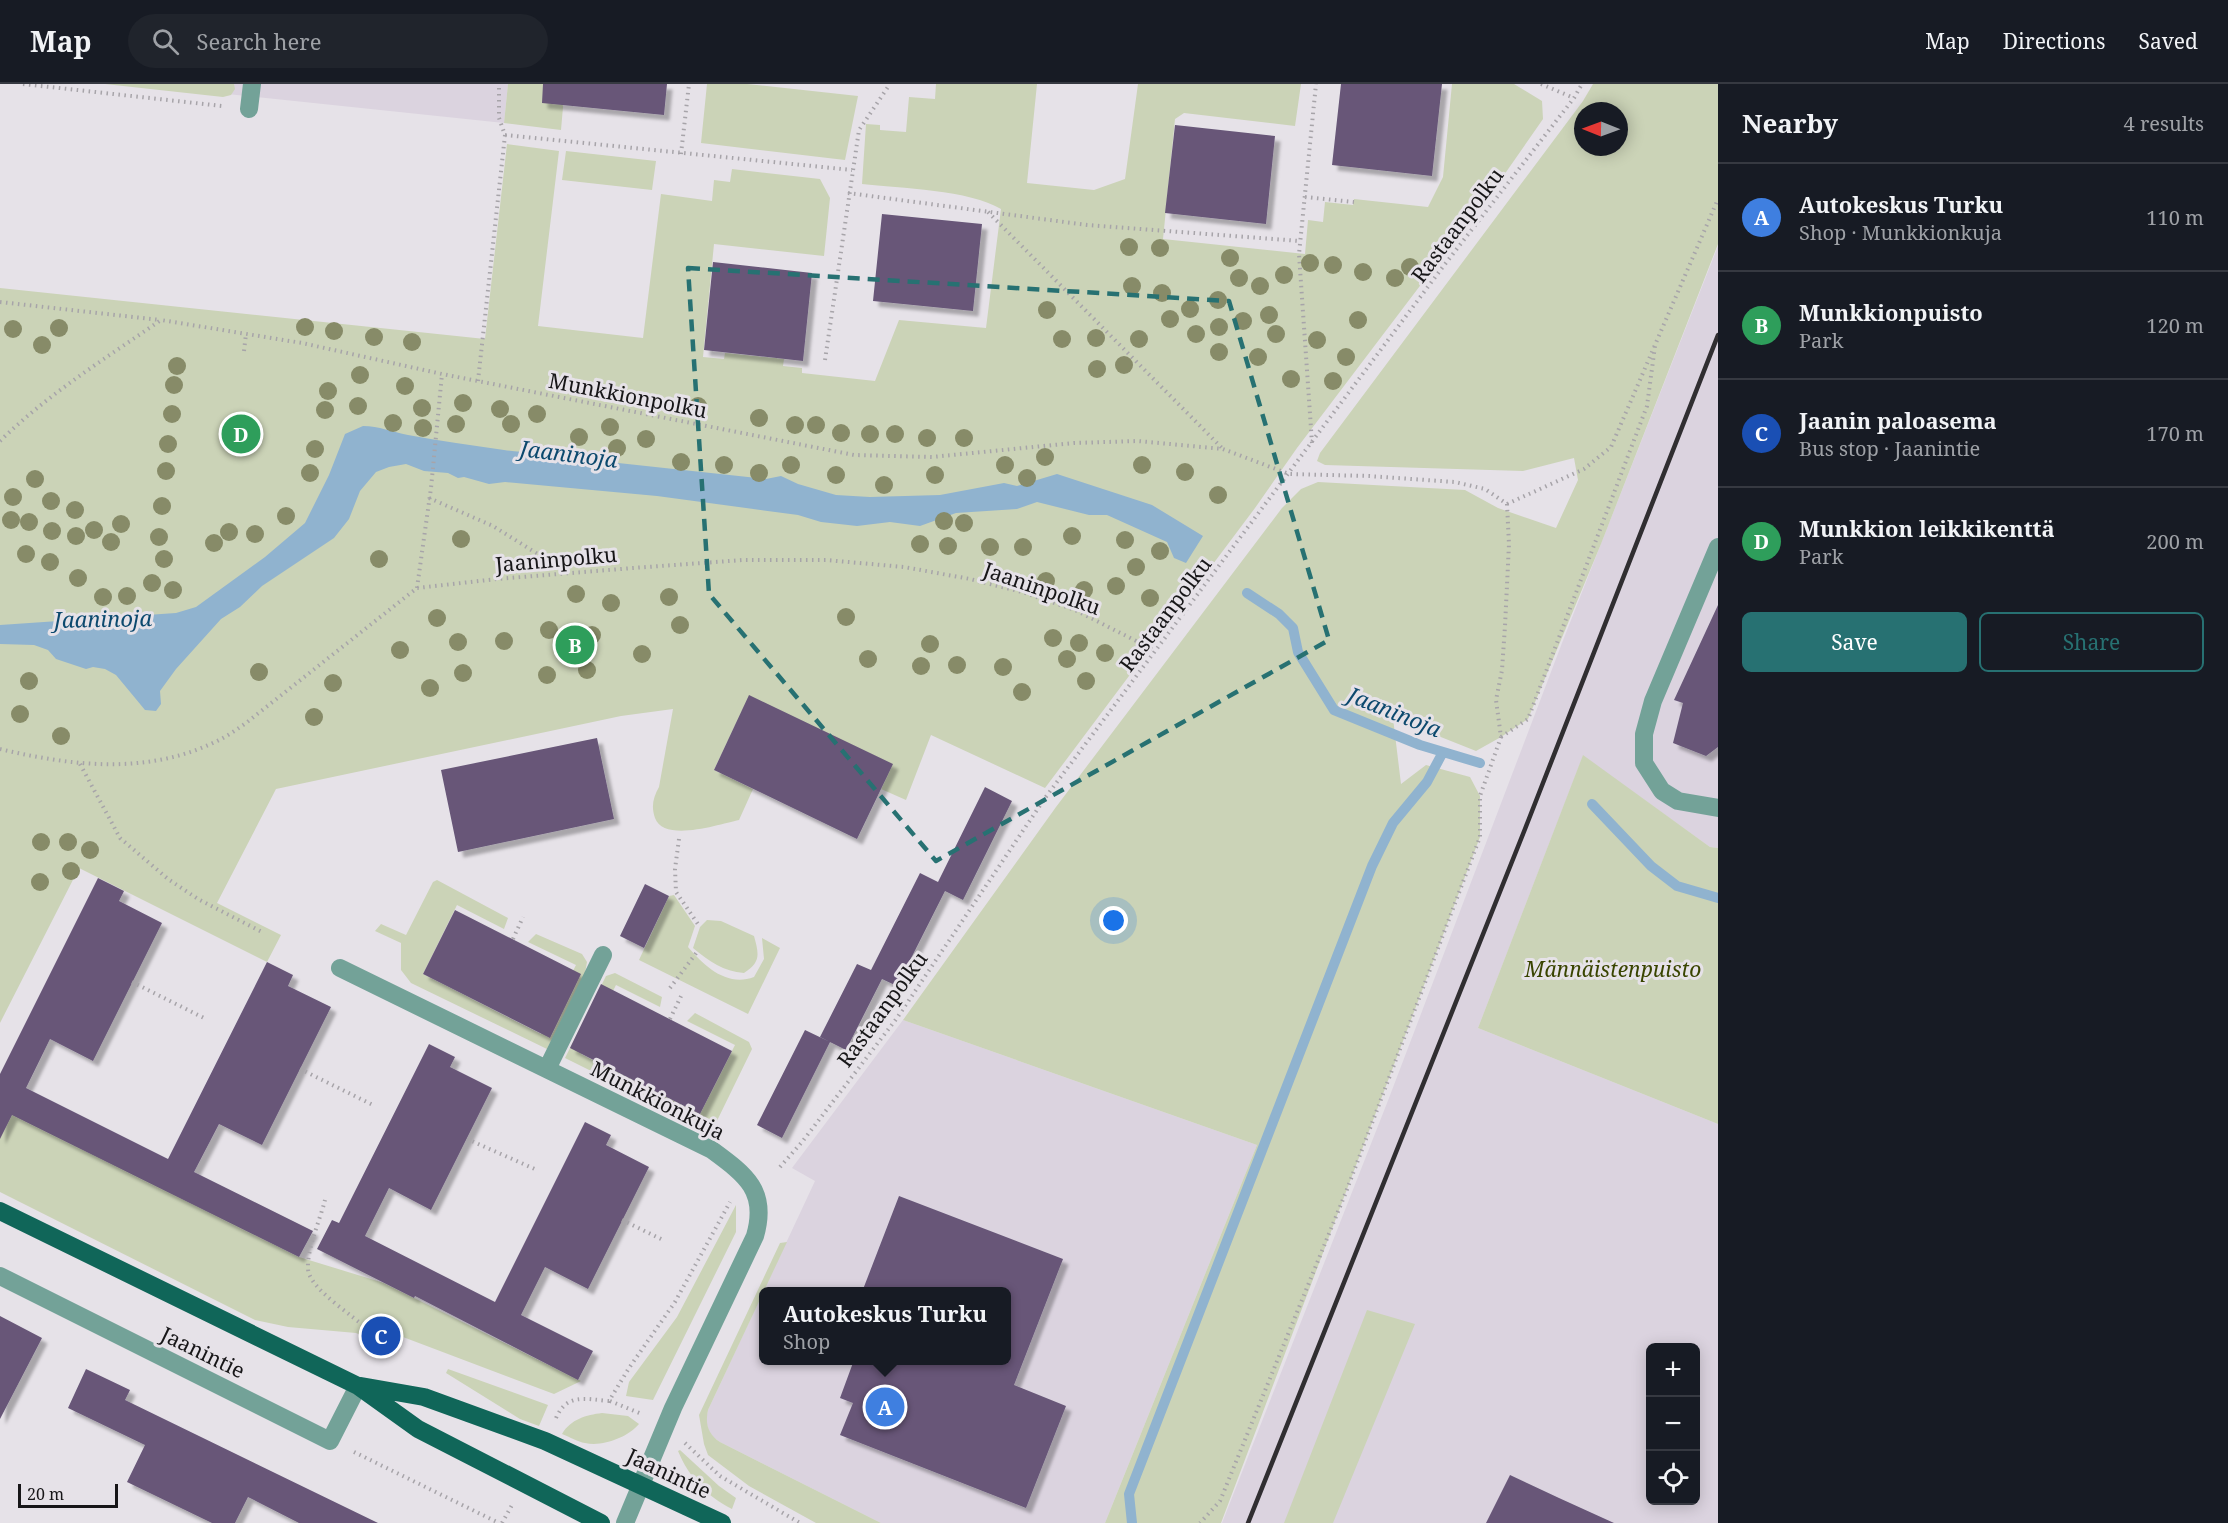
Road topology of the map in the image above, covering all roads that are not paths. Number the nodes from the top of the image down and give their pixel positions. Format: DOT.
graph roads {
  1 [pos="252,84"];
  2 [pos="249,109"];
  3 [pos="1718,547"];
  4 [pos="1718,808"];
  5 [pos="603,955"];
  6 [pos="340,968"];
  7 [pos="547,1069"];
  8 [pos="0,1211"];
  9 [pos="0,1276"];
  10 [pos="358,1386"];
  11 [pos="641,1485"];
  12 [pos="601,1523"];
  13 [pos="625,1523"];
  14 [pos="722,1523"];
  1 -- 2 [label="street"];
  3 -- 4 [label="street"];
  5 -- 7 [label="street"];
  6 -- 7 [label="street, Munkkionkuja"];
  7 -- 11 [label="street, Munkkionkuja"];
  8 -- 10 [label="main road, Jaanintie"];
  9 -- 10 [label="street, Jaanintie"];
  10 -- 11 [label="main road, Jaanintie"];
  10 -- 12 [label="main road, Jaanintie"];
  11 -- 13 [label="street, Munkkionkuja"];
  11 -- 14 [label="main road, Jaanintie"];
}
